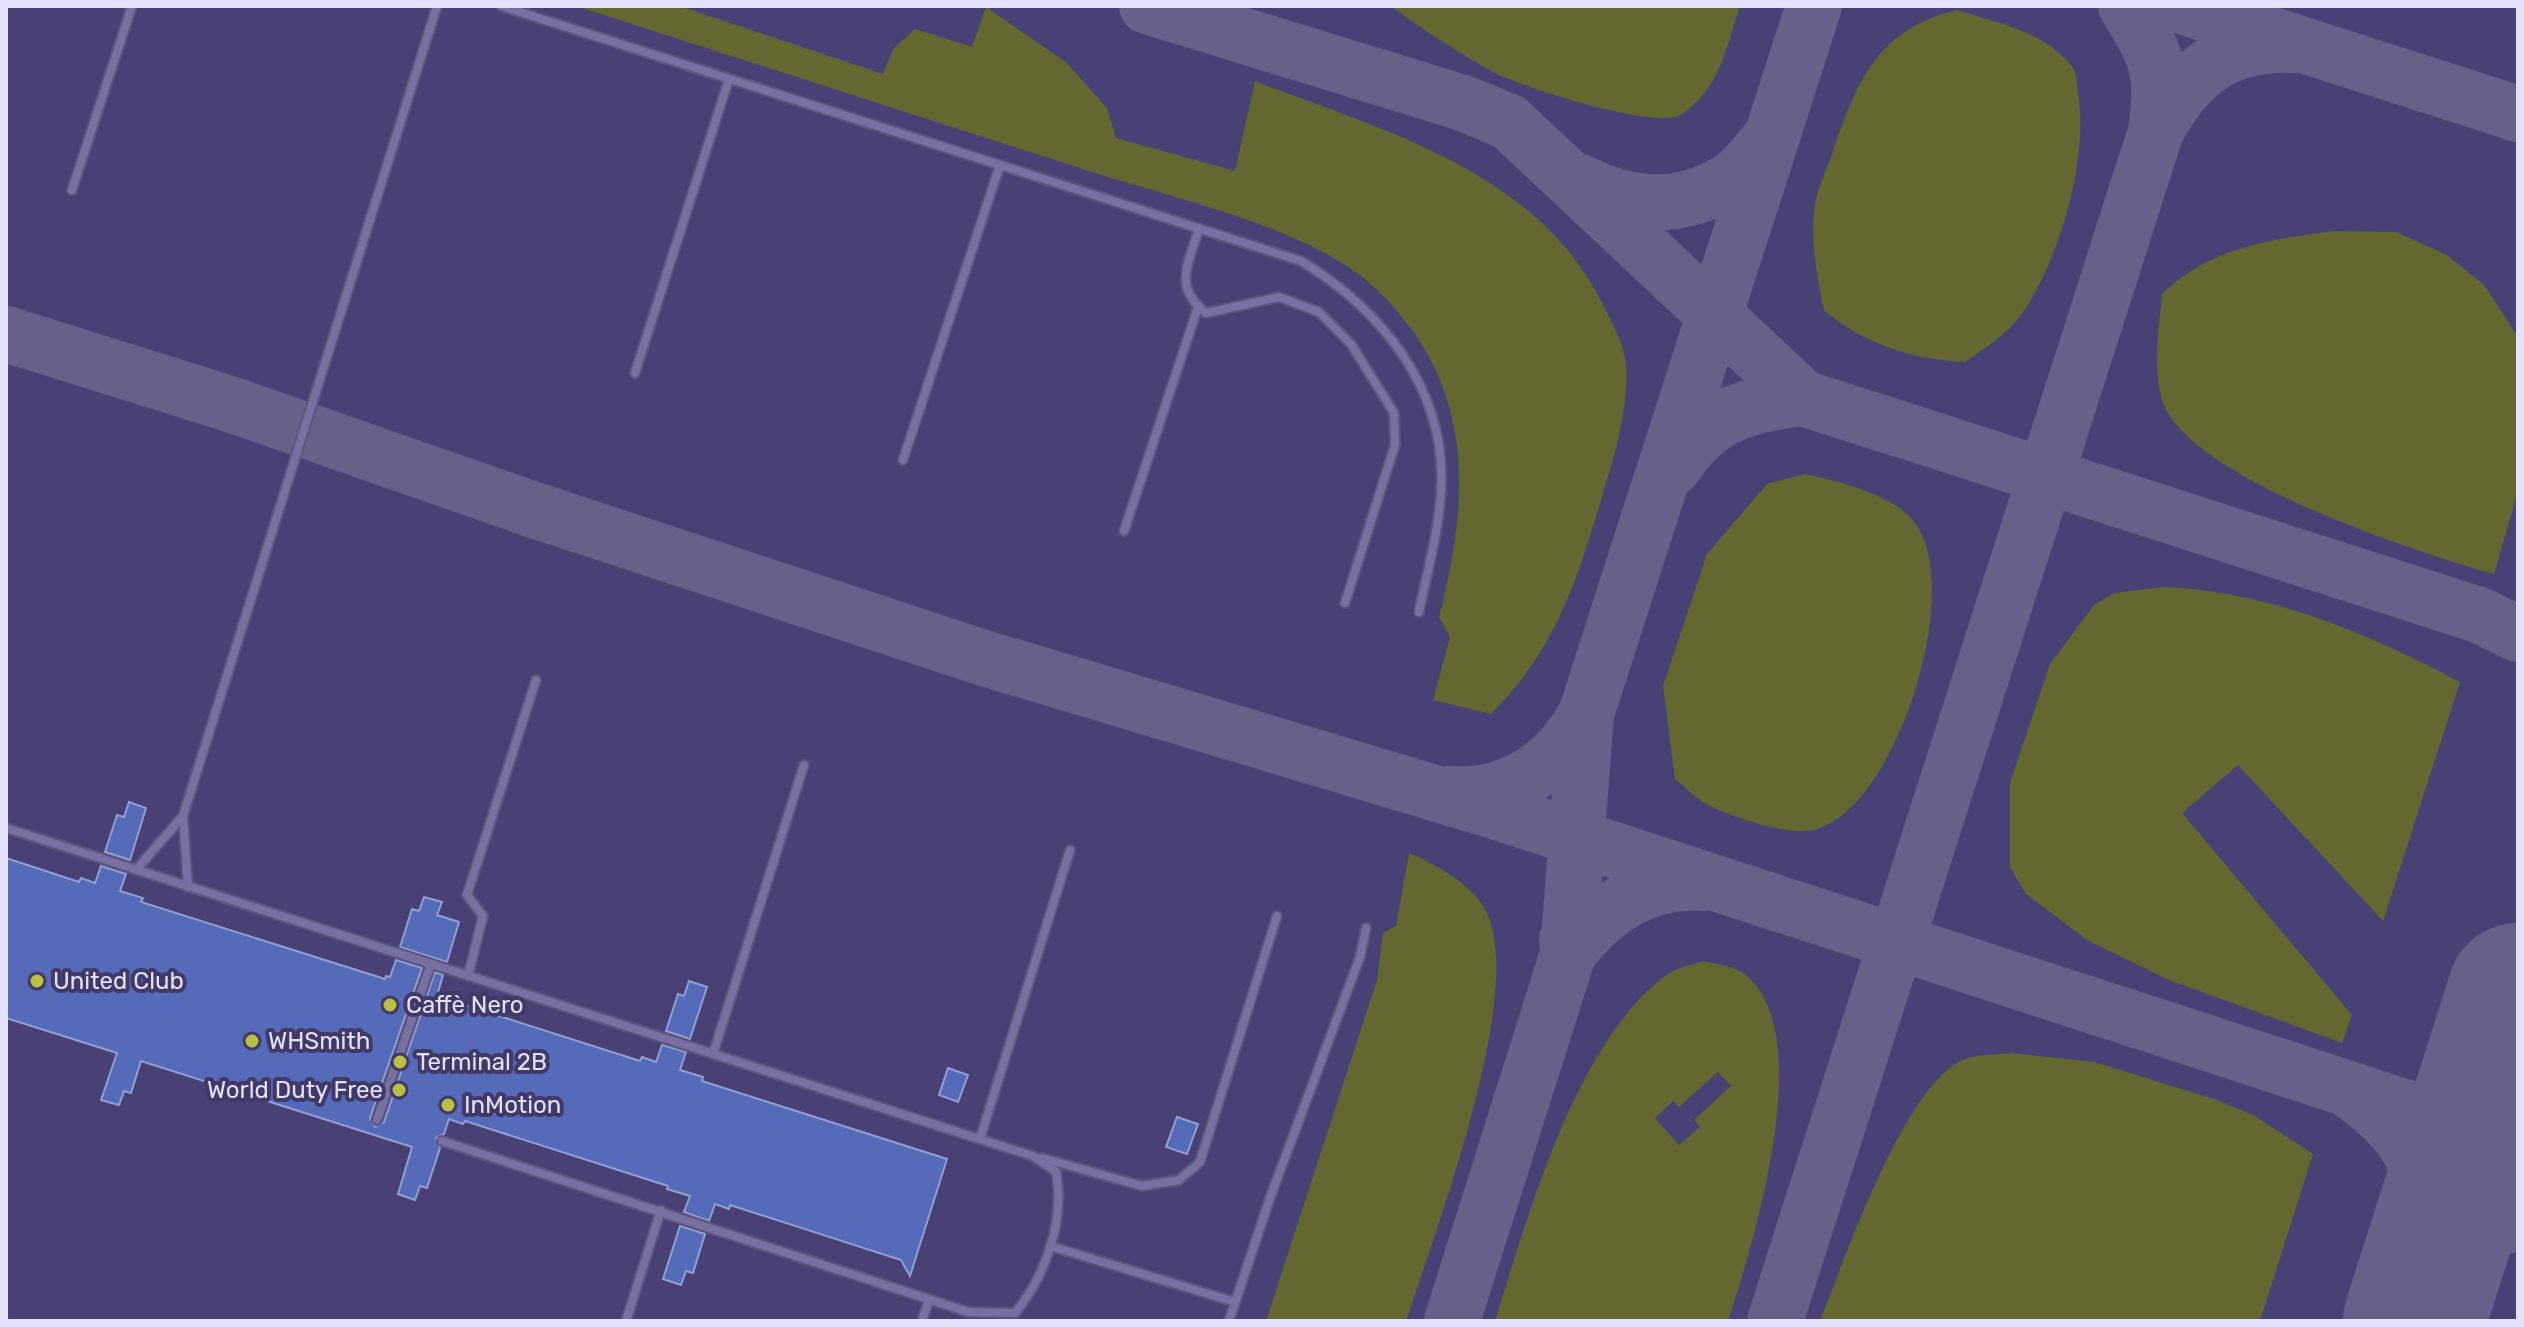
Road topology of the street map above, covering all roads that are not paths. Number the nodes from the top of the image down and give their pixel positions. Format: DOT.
graph roads {
  1 [pos="132,6"];
  2 [pos="437,6"];
  3 [pos="501,6"];
  4 [pos="729,79"];
  5 [pos="1000,165"];
  6 [pos="72,190"];
  7 [pos="1199,228"];
  8 [pos="1198,307"];
  9 [pos="635,373"];
  10 [pos="903,460"];
  11 [pos="1124,531"];
  12 [pos="1345,603"];
  13 [pos="1419,612"];
  14 [pos="536,680"];
  15 [pos="804,765"];
  16 [pos="183,816"];
  17 [pos="6,828"];
  18 [pos="1070,850"];
  19 [pos="136,870"];
  20 [pos="188,887"];
  21 [pos="1277,916"];
  22 [pos="1366,928"];
  23 [pos="431,964"];
  24 [pos="468,976"];
  25 [pos="713,1054"];
  26 [pos="377,1120"];
  27 [pos="980,1139"];
  28 [pos="442,1141"];
  29 [pos="1033,1156"];
  30 [pos="661,1210"];
  31 [pos="1050,1246"];
  32 [pos="929,1299"];
  33 [pos="1235,1302"];
  34 [pos="626,1321"];
  35 [pos="922,1321"];
  36 [pos="1229,1321"];
  1 -- 6 [label="lane"];
  2 -- 16 [label="lane"];
  3 -- 4 [label="lane"];
  4 -- 5 [label="lane"];
  4 -- 9 [label="lane"];
  5 -- 7 [label="lane"];
  5 -- 10 [label="lane"];
  7 -- 8 [label="lane"];
  7 -- 13 [label="lane"];
  8 -- 11 [label="lane"];
  8 -- 12 [label="lane"];
  14 -- 24 [label="lane"];
  15 -- 25 [label="lane"];
  16 -- 19 [label="lane"];
  16 -- 20 [label="lane"];
  17 -- 19 [label="lane"];
  18 -- 27 [label="lane"];
  19 -- 20 [label="lane"];
  20 -- 23 [label="lane"];
  21 -- 29 [label="lane"];
  22 -- 33 [label="lane"];
  23 -- 24 [label="lane"];
  23 -- 26 [label="lane"];
  24 -- 25 [label="lane"];
  25 -- 27 [label="lane"];
  27 -- 29 [label="lane"];
  28 -- 30 [label="lane"];
  29 -- 31 [label="lane"];
  30 -- 32 [label="lane"];
  30 -- 34 [label="lane"];
  31 -- 32 [label="lane"];
  31 -- 33 [label="lane"];
  32 -- 35 [label="lane"];
  33 -- 36 [label="lane"];
}
